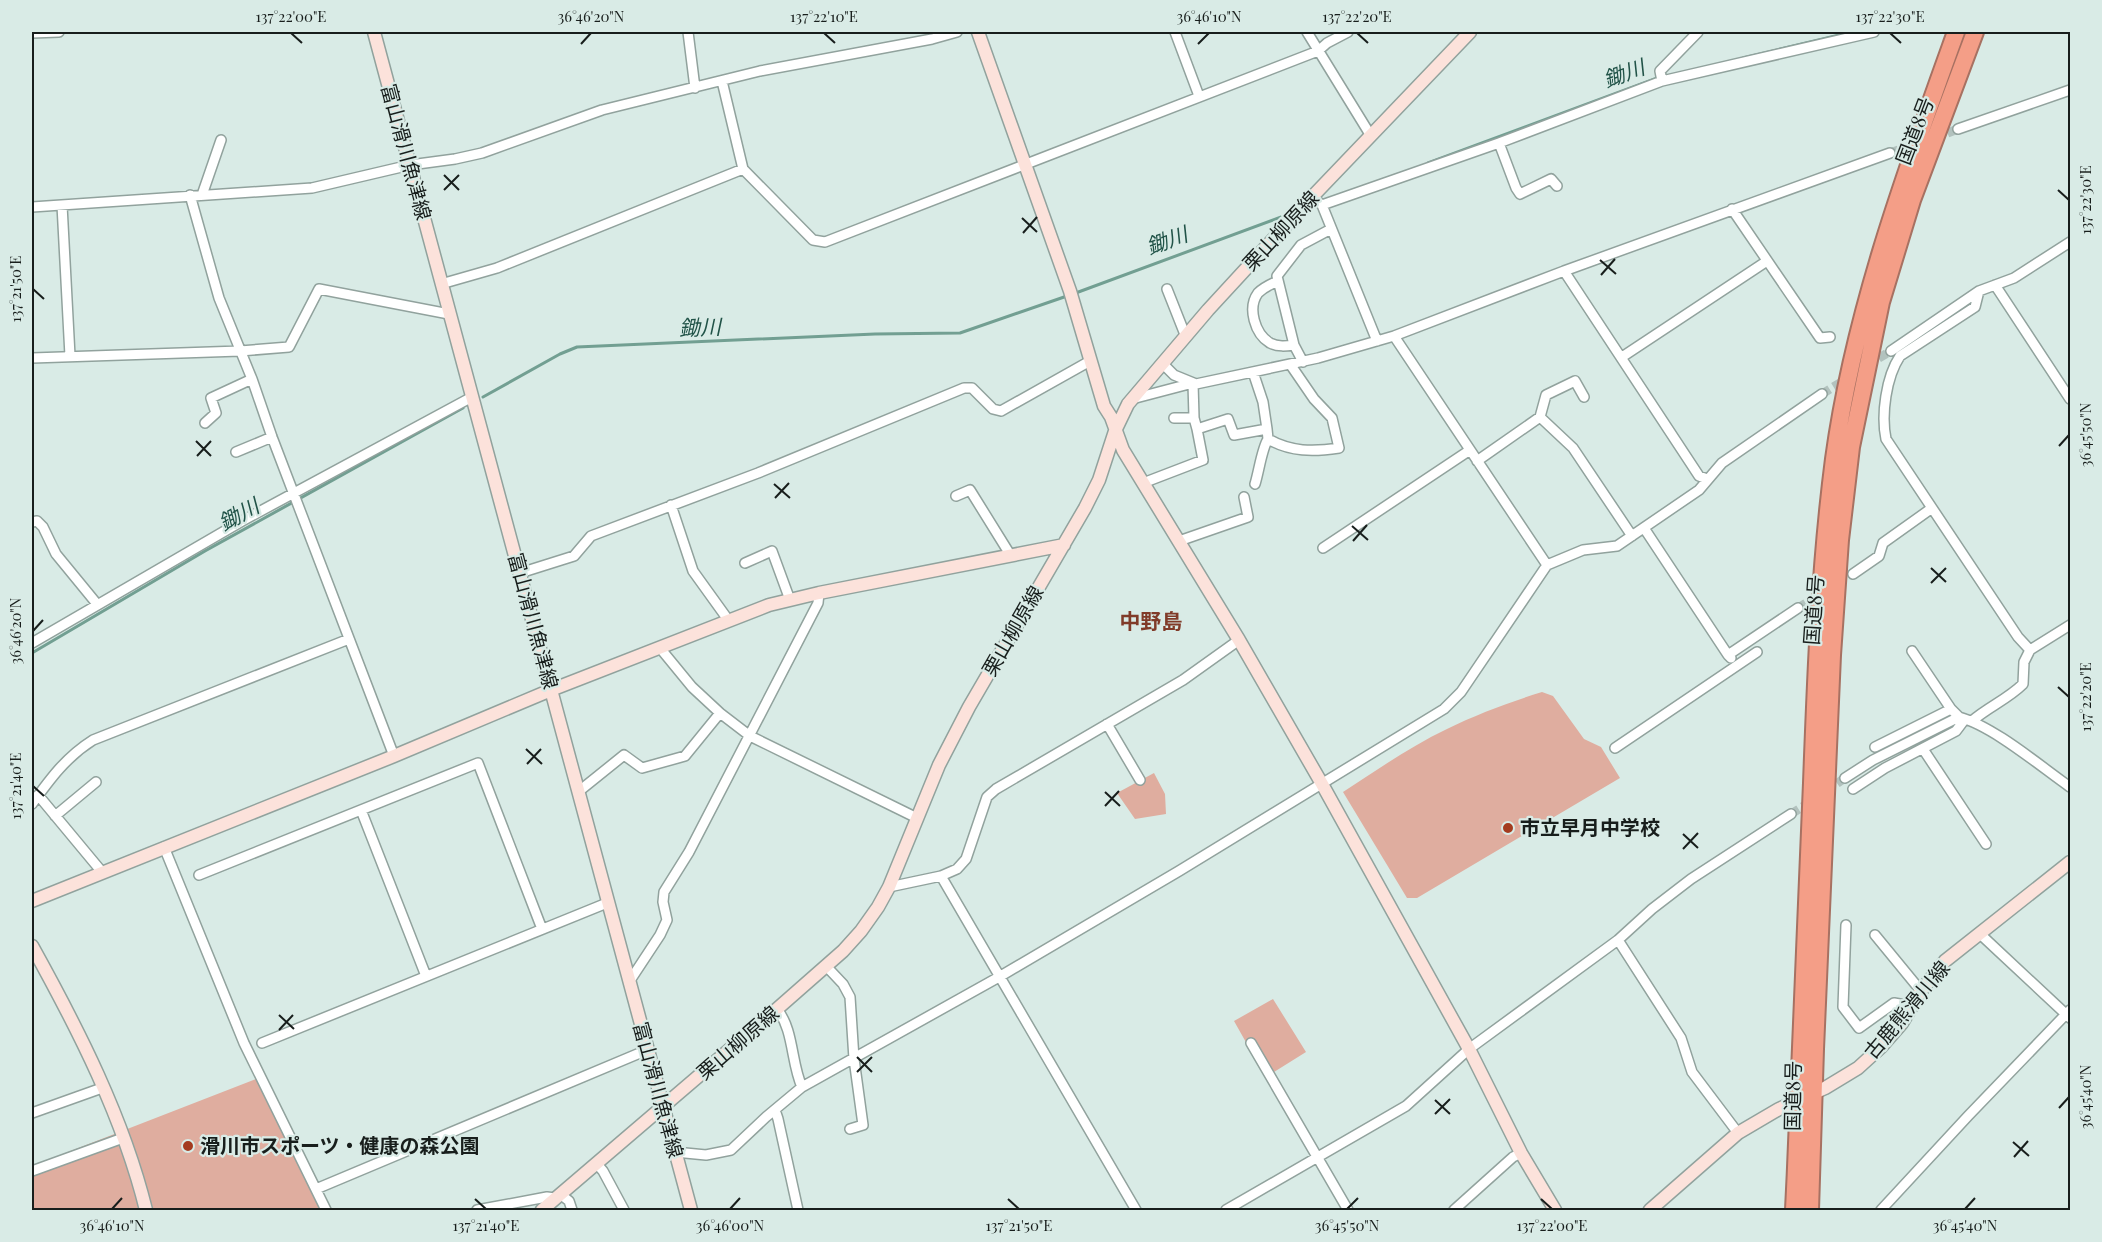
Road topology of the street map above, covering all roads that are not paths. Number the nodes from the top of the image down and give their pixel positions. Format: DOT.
graph roads {
  1 [pos="59,32"];
  2 [pos="374,32"];
  3 [pos="688,32"];
  4 [pos="957,32"];
  5 [pos="978,32"];
  6 [pos="1175,32"];
  7 [pos="1307,32"];
  8 [pos="1348,32"];
  9 [pos="1470,32"];
  10 [pos="1698,32"];
  11 [pos="1874,32"];
  12 [pos="1956,32"];
  13 [pos="1975,32"];
  14 [pos="32,33"];
  15 [pos="1318,51"];
  16 [pos="722,81"];
  17 [pos="1662,81"];
  18 [pos="694,88"];
  19 [pos="2070,90"];
  20 [pos="1199,96"];
  21 [pos="1958,129"];
  22 [pos="1371,136"];
  23 [pos="221,140"];
  24 [pos="1498,143"];
  25 [pos="1890,153"];
  26 [pos="410,165"];
  27 [pos="1025,165"];
  28 [pos="743,169"];
  29 [pos="1557,186"];
  30 [pos="190,195"];
  31 [pos="202,195"];
  32 [pos="1312,196"];
  33 [pos="62,205"];
  34 [pos="1322,205"];
  35 [pos="32,207"];
  36 [pos="1732,209"];
  37 [pos="1331,229"];
  38 [pos="2070,242"];
  39 [pos="1767,261"];
  40 [pos="1564,271"];
  41 [pos="1278,281"];
  42 [pos="441,284"];
  43 [pos="1995,285"];
  44 [pos="1167,289"];
  45 [pos="1979,291"];
  46 [pos="449,314"];
  47 [pos="1394,336"];
  48 [pos="1186,337"];
  49 [pos="1830,337"];
  50 [pos="1377,341"];
  51 [pos="1294,345"];
  52 [pos="240,351"];
  53 [pos="1891,351"];
  54 [pos="70,356"];
  55 [pos="1622,357"];
  56 [pos="32,358"];
  57 [pos="1090,361"];
  58 [pos="1303,362"];
  59 [pos="1163,364"];
  60 [pos="1290,364"];
  61 [pos="1253,372"];
  62 [pos="252,379"];
  63 [pos="1193,383"];
  64 [pos="1822,394"];
  65 [pos="472,397"];
  66 [pos="1584,398"];
  67 [pos="1132,399"];
  68 [pos="2070,399"];
  69 [pos="1540,417"];
  70 [pos="1174,418"];
  71 [pos="1194,418"];
  72 [pos="206,423"];
  73 [pos="1197,429"];
  74 [pos="1115,431"];
  75 [pos="1267,434"];
  76 [pos="272,437"];
  77 [pos="1470,450"];
  78 [pos="236,452"];
  79 [pos="1478,461"];
  80 [pos="1707,479"];
  81 [pos="1143,483"];
  82 [pos="1255,484"];
  83 [pos="956,496"];
  84 [pos="295,497"];
  85 [pos="1244,497"];
  86 [pos="671,505"];
  87 [pos="1932,508"];
  88 [pos="32,522"];
  89 [pos="1644,528"];
  90 [pos="1632,536"];
  91 [pos="1179,542"];
  92 [pos="1064,544"];
  93 [pos="1323,548"];
  94 [pos="1011,556"];
  95 [pos="745,563"];
  96 [pos="1546,565"];
  97 [pos="520,573"];
  98 [pos="1853,574"];
  99 [pos="819,593"];
  100 [pos="790,600"];
  101 [pos="97,604"];
  102 [pos="1798,609"];
  103 [pos="729,621"];
  104 [pos="2070,625"];
  105 [pos="349,639"];
  106 [pos="1239,640"];
  107 [pos="32,643"];
  108 [pos="660,648"];
  109 [pos="2030,650"];
  110 [pos="1912,651"];
  111 [pos="1758,652"];
  112 [pos="1728,655"];
  113 [pos="1736,665"];
  114 [pos="551,690"];
  115 [pos="1951,709"];
  116 [pos="720,713"];
  117 [pos="1966,719"];
  118 [pos="1107,724"];
  119 [pos="750,736"];
  120 [pos="1875,747"];
  121 [pos="1615,748"];
  122 [pos="1923,749"];
  123 [pos="394,756"];
  124 [pos="1845,778"];
  125 [pos="1140,780"];
  126 [pos="96,782"];
  127 [pos="1322,784"];
  128 [pos="2070,787"];
  129 [pos="1853,789"];
  130 [pos="578,792"];
  131 [pos="38,795"];
  132 [pos="32,804"];
  133 [pos="362,810"];
  134 [pos="1791,814"];
  135 [pos="55,816"];
  136 [pos="917,818"];
  137 [pos="1986,844"];
  138 [pos="164,847"];
  139 [pos="2070,862"];
  140 [pos="102,872"];
  141 [pos="199,875"];
  142 [pos="941,876"];
  143 [pos="888,887"];
  144 [pos="32,901"];
  145 [pos="607,903"];
  146 [pos="1846,925"];
  147 [pos="542,929"];
  148 [pos="1979,933"];
  149 [pos="1875,935"];
  150 [pos="1618,940"];
  151 [pos="32,946"];
  152 [pos="826,966"];
  153 [pos="426,976"];
  154 [pos="999,976"];
  155 [pos="629,982"];
  156 [pos="1921,991"];
  157 [pos="1911,1006"];
  158 [pos="777,1009"];
  159 [pos="2069,1014"];
  160 [pos="262,1043"];
  161 [pos="1251,1043"];
  162 [pos="1469,1049"];
  163 [pos="647,1050"];
  164 [pos="854,1059"];
  165 [pos="102,1088"];
  166 [pos="802,1088"];
  167 [pos="1815,1093"];
  168 [pos="1800,1101"];
  169 [pos="662,1109"];
  170 [pos="775,1110"];
  171 [pos="32,1113"];
  172 [pos="850,1129"];
  173 [pos="1738,1133"];
  174 [pos="123,1138"];
  175 [pos="675,1152"];
  176 [pos="1521,1153"];
  177 [pos="1319,1157"];
  178 [pos="596,1163"];
  179 [pos="32,1171"];
  180 [pos="316,1189"];
  181 [pos="557,1196"];
  182 [pos="146,1210"];
  183 [pos="326,1210"];
  184 [pos="477,1210"];
  185 [pos="542,1210"];
  186 [pos="572,1210"];
  187 [pos="624,1210"];
  188 [pos="691,1210"];
  189 [pos="798,1210"];
  190 [pos="1136,1210"];
  191 [pos="1226,1210"];
  192 [pos="1348,1210"];
  193 [pos="1454,1210"];
  194 [pos="1555,1210"];
  195 [pos="1650,1210"];
  196 [pos="1794,1210"];
  197 [pos="1810,1210"];
  198 [pos="1881,1210"];
  1 -- 14 [label="street"];
  2 -- 26 [label="main road, 富山滑川魚津線"];
  3 -- 18 [label="street"];
  4 -- 16 [label="street"];
  5 -- 27 [label="main road"];
  6 -- 20 [label="street"];
  7 -- 15 [label="street"];
  8 -- 15 [label="street"];
  9 -- 22 [label="main road, 栗山柳原線"];
  10 -- 17 [label="street"];
  11 -- 17 [label="street"];
  12 -- 168 [label="highway, 国道8号"];
  13 -- 167 [label="highway, 国道8号"];
  15 -- 20 [label="street"];
  15 -- 22 [label="street"];
  16 -- 18 [label="street"];
  16 -- 28 [label="street"];
  17 -- 24 [label="street"];
  18 -- 26 [label="street"];
  19 -- 21 [label="street"];
  20 -- 27 [label="street"];
  22 -- 32 [label="main road, 栗山柳原線"];
  23 -- 31 [label="street"];
  24 -- 29 [label="street"];
  24 -- 34 [label="street"];
  25 -- 36 [label="street"];
  26 -- 31 [label="street"];
  26 -- 42 [label="main road, 富山滑川魚津線"];
  27 -- 28 [label="street"];
  27 -- 57 [label="main road"];
  28 -- 42 [label="street"];
  30 -- 31 [label="street"];
  30 -- 33 [label="street"];
  30 -- 52 [label="street"];
  32 -- 34 [label="street"];
  32 -- 48 [label="main road, 栗山柳原線"];
  33 -- 35 [label="street"];
  33 -- 54 [label="street"];
  34 -- 37 [label="street"];
  36 -- 39 [label="street"];
  36 -- 40 [label="street"];
  37 -- 41 [label="street"];
  37 -- 50 [label="street"];
  38 -- 43 [label="street"];
  39 -- 49 [label="street"];
  39 -- 55 [label="street"];
  40 -- 47 [label="street"];
  40 -- 55 [label="street"];
  41 -- 51 [label="street"];
  41 -- 51 [label="street"];
  42 -- 46 [label="main road, 富山滑川魚津線"];
  43 -- 45 [label="street"];
  43 -- 68 [label="street"];
  44 -- 48 [label="street"];
  45 -- 53 [label="street"];
  45 -- 87 [label="street"];
  46 -- 52 [label="street"];
  46 -- 65 [label="main road, 富山滑川魚津線"];
  47 -- 50 [label="street"];
  47 -- 77 [label="street"];
  48 -- 59 [label="main road, 栗山柳原線"];
  50 -- 58 [label="street"];
  51 -- 58 [label="street"];
  52 -- 54 [label="street"];
  52 -- 62 [label="street"];
  54 -- 56 [label="street"];
  55 -- 80 [label="street"];
  57 -- 74 [label="main road"];
  57 -- 86 [label="street"];
  58 -- 60 [label="street"];
  59 -- 63 [label="street"];
  59 -- 67 [label="main road, 栗山柳原線"];
  60 -- 61 [label="street"];
  60 -- 75 [label="street"];
  61 -- 63 [label="street"];
  61 -- 75 [label="street"];
  62 -- 72 [label="street"];
  62 -- 76 [label="street"];
  63 -- 67 [label="street"];
  63 -- 71 [label="street"];
  64 -- 80 [label="street"];
  65 -- 84 [label="street"];
  65 -- 97 [label="main road, 富山滑川魚津線"];
  66 -- 69 [label="street"];
  67 -- 74 [label="main road, 栗山柳原線"];
  69 -- 79 [label="street"];
  69 -- 90 [label="street"];
  70 -- 71 [label="street"];
  71 -- 73 [label="street"];
  73 -- 75 [label="street"];
  73 -- 81 [label="street"];
  74 -- 81 [label="main road"];
  74 -- 92 [label="main road, 栗山柳原線"];
  75 -- 82 [label="street"];
  76 -- 78 [label="street"];
  76 -- 84 [label="street"];
  77 -- 79 [label="street"];
  77 -- 93 [label="street"];
  79 -- 96 [label="street"];
  80 -- 89 [label="street"];
  81 -- 91 [label="main road"];
  83 -- 94 [label="street"];
  84 -- 101 [label="street"];
  84 -- 105 [label="street"];
  85 -- 91 [label="street"];
  86 -- 97 [label="street"];
  86 -- 103 [label="street"];
  87 -- 98 [label="street"];
  87 -- 109 [label="street"];
  88 -- 101 [label="street"];
  89 -- 90 [label="street"];
  89 -- 112 [label="street"];
  90 -- 96 [label="street"];
  91 -- 106 [label="main road"];
  92 -- 94 [label="main road"];
  92 -- 136 [label="main road, 栗山柳原線"];
  94 -- 99 [label="main road"];
  95 -- 100 [label="street"];
  96 -- 127 [label="street"];
  97 -- 114 [label="main road, 富山滑川魚津線"];
  99 -- 100 [label="main road"];
  99 -- 119 [label="street"];
  100 -- 103 [label="main road"];
  101 -- 107 [label="street"];
  102 -- 112 [label="street"];
  103 -- 108 [label="main road"];
  104 -- 109 [label="street"];
  105 -- 123 [label="street"];
  105 -- 131 [label="street"];
  106 -- 118 [label="street"];
  106 -- 127 [label="main road"];
  108 -- 114 [label="main road"];
  108 -- 116 [label="street"];
  109 -- 117 [label="street"];
  110 -- 115 [label="street"];
  111 -- 113 [label="street"];
  112 -- 113 [label="street"];
  113 -- 121 [label="street"];
  114 -- 123 [label="main road"];
  114 -- 130 [label="main road, 富山滑川魚津線"];
  115 -- 117 [label="street"];
  115 -- 120 [label="street"];
  116 -- 119 [label="street"];
  116 -- 130 [label="street"];
  117 -- 122 [label="street"];
  117 -- 124 [label="street"];
  117 -- 128 [label="street"];
  118 -- 125 [label="street"];
  118 -- 142 [label="street"];
  119 -- 136 [label="street"];
  119 -- 155 [label="street"];
  122 -- 129 [label="street"];
  122 -- 137 [label="street"];
  123 -- 138 [label="main road"];
  126 -- 135 [label="street"];
  127 -- 154 [label="street"];
  127 -- 162 [label="main road"];
  130 -- 145 [label="main road, 富山滑川魚津線"];
  131 -- 132 [label="street"];
  131 -- 135 [label="street"];
  133 -- 141 [label="street"];
  133 -- 147 [label="street"];
  133 -- 153 [label="street"];
  134 -- 150 [label="street"];
  135 -- 140 [label="street"];
  136 -- 143 [label="main road, 栗山柳原線"];
  138 -- 140 [label="main road"];
  138 -- 180 [label="street"];
  139 -- 148 [label="main road, 古鹿熊滑川線"];
  140 -- 144 [label="main road"];
  142 -- 143 [label="street"];
  142 -- 154 [label="street"];
  143 -- 152 [label="main road, 栗山柳原線"];
  145 -- 147 [label="street"];
  145 -- 155 [label="main road, 富山滑川魚津線"];
  146 -- 157 [label="street"];
  147 -- 153 [label="street"];
  148 -- 156 [label="main road, 古鹿熊滑川線"];
  148 -- 159 [label="street"];
  149 -- 156 [label="street"];
  150 -- 162 [label="street"];
  150 -- 173 [label="street"];
  151 -- 165 [label="main road"];
  152 -- 158 [label="main road, 栗山柳原線"];
  152 -- 164 [label="street"];
  153 -- 160 [label="street"];
  154 -- 164 [label="street"];
  154 -- 190 [label="street"];
  155 -- 163 [label="main road, 富山滑川魚津線"];
  156 -- 157 [label="main road, 古鹿熊滑川線"];
  157 -- 167 [label="main road, 古鹿熊滑川線"];
  158 -- 166 [label="street"];
  158 -- 169 [label="main road, 栗山柳原線"];
  159 -- 198 [label="street"];
  161 -- 177 [label="street"];
  162 -- 176 [label="main road"];
  162 -- 177 [label="street"];
  163 -- 169 [label="main road, 富山滑川魚津線"];
  163 -- 180 [label="street"];
  164 -- 166 [label="street"];
  164 -- 172 [label="street"];
  165 -- 171 [label="street"];
  165 -- 174 [label="main road"];
  166 -- 170 [label="street"];
  167 -- 168 [label="main road, 古鹿熊滑川線"];
  167 -- 197 [label="highway, 国道8号"];
  168 -- 173 [label="main road, 古鹿熊滑川線"];
  168 -- 196 [label="highway, 国道8号"];
  169 -- 175 [label="main road, 富山滑川魚津線"];
  169 -- 178 [label="main road, 栗山柳原線"];
  170 -- 175 [label="street"];
  170 -- 189 [label="street"];
  173 -- 195 [label="main road, 古鹿熊滑川線"];
  174 -- 179 [label="street"];
  174 -- 182 [label="main road"];
  175 -- 188 [label="main road, 富山滑川魚津線"];
  176 -- 193 [label="street"];
  176 -- 194 [label="main road"];
  177 -- 191 [label="street"];
  177 -- 192 [label="street"];
  178 -- 181 [label="main road, 栗山柳原線"];
  178 -- 187 [label="street"];
  180 -- 183 [label="street"];
  181 -- 184 [label="street"];
  181 -- 185 [label="main road, 栗山柳原線"];
  181 -- 186 [label="street"];
}
